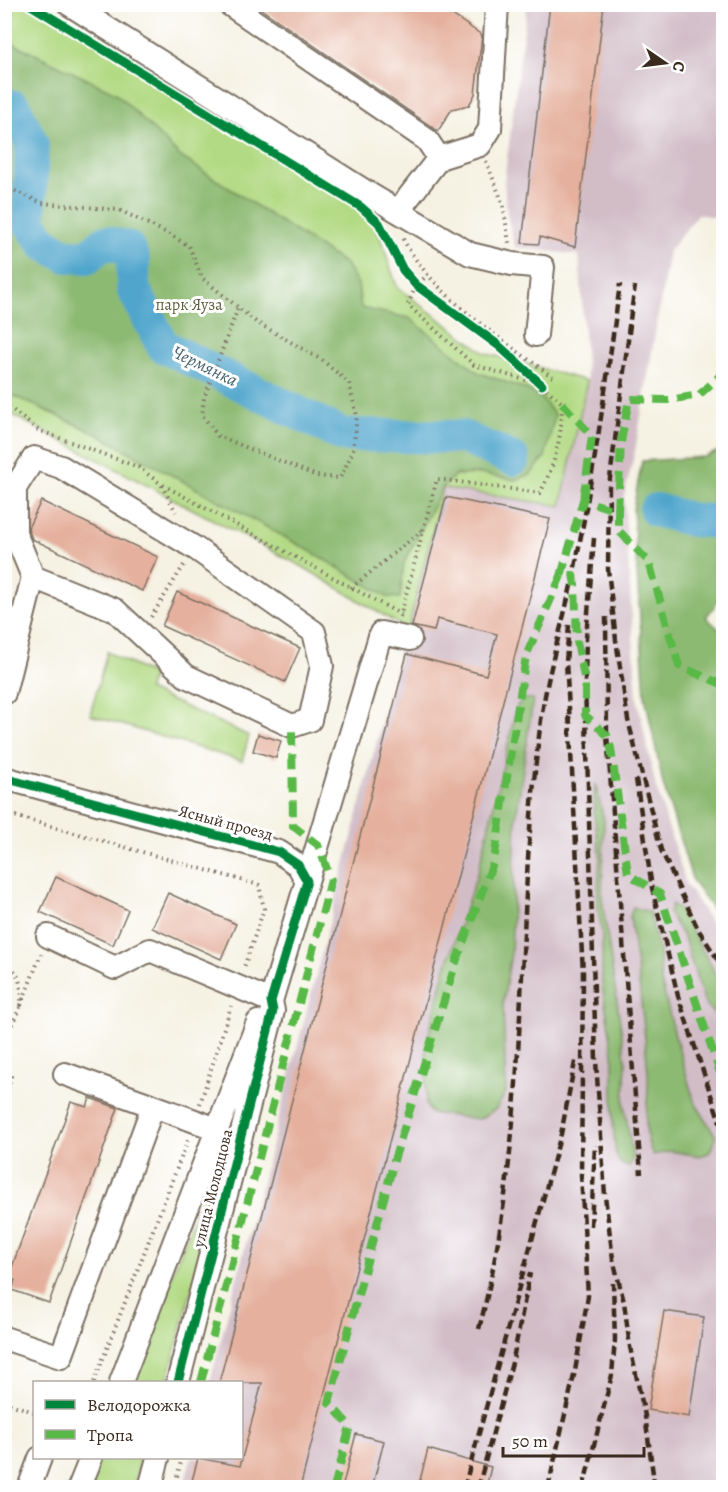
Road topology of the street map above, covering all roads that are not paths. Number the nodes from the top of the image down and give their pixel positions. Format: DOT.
graph roads {
  1 [pos="69,4"];
  2 [pos="229,4"];
  3 [pos="491,9"];
  4 [pos="439,158"];
  5 [pos="399,222"];
  6 [pos="536,335"];
  7 [pos="33,577"];
  8 [pos="410,639"];
  9 [pos="4,693"];
  10 [pos="4,778"];
  11 [pos="307,880"];
  12 [pos="48,936"];
  13 [pos="271,1001"];
  14 [pos="65,1074"];
  15 [pos="153,1106"];
  16 [pos="217,1129"];
  17 [pos="4,1338"];
  18 [pos="123,1380"];
  19 [pos="179,1381"];
  20 [pos="40,1459"];
  21 [pos="91,1459"];
  22 [pos="158,1459"];
  23 [pos="28,1488"];
  24 [pos="79,1488"];
  25 [pos="150,1488"];
  1 -- 5 [label="street"];
  2 -- 4 [label="street"];
  3 -- 4 [label="street"];
  4 -- 5 [label="street"];
  5 -- 6 [label="street"];
  7 -- 7 [label="street"];
  7 -- 9 [label="street"];
  8 -- 11 [label="street"];
  10 -- 11 [label="street, Ясный проезд"];
  11 -- 13 [label="street"];
  12 -- 13 [label="street"];
  13 -- 16 [label="street, улица Молодцова"];
  13 -- 19 [label="street, улица Молодцова"];
  14 -- 15 [label="street"];
  15 -- 16 [label="street"];
  15 -- 17 [label="street"];
  16 -- 18 [label="street, улица Молодцова"];
  20 -- 23 [label="street"];
  21 -- 24 [label="street"];
  22 -- 25 [label="street"];
}
